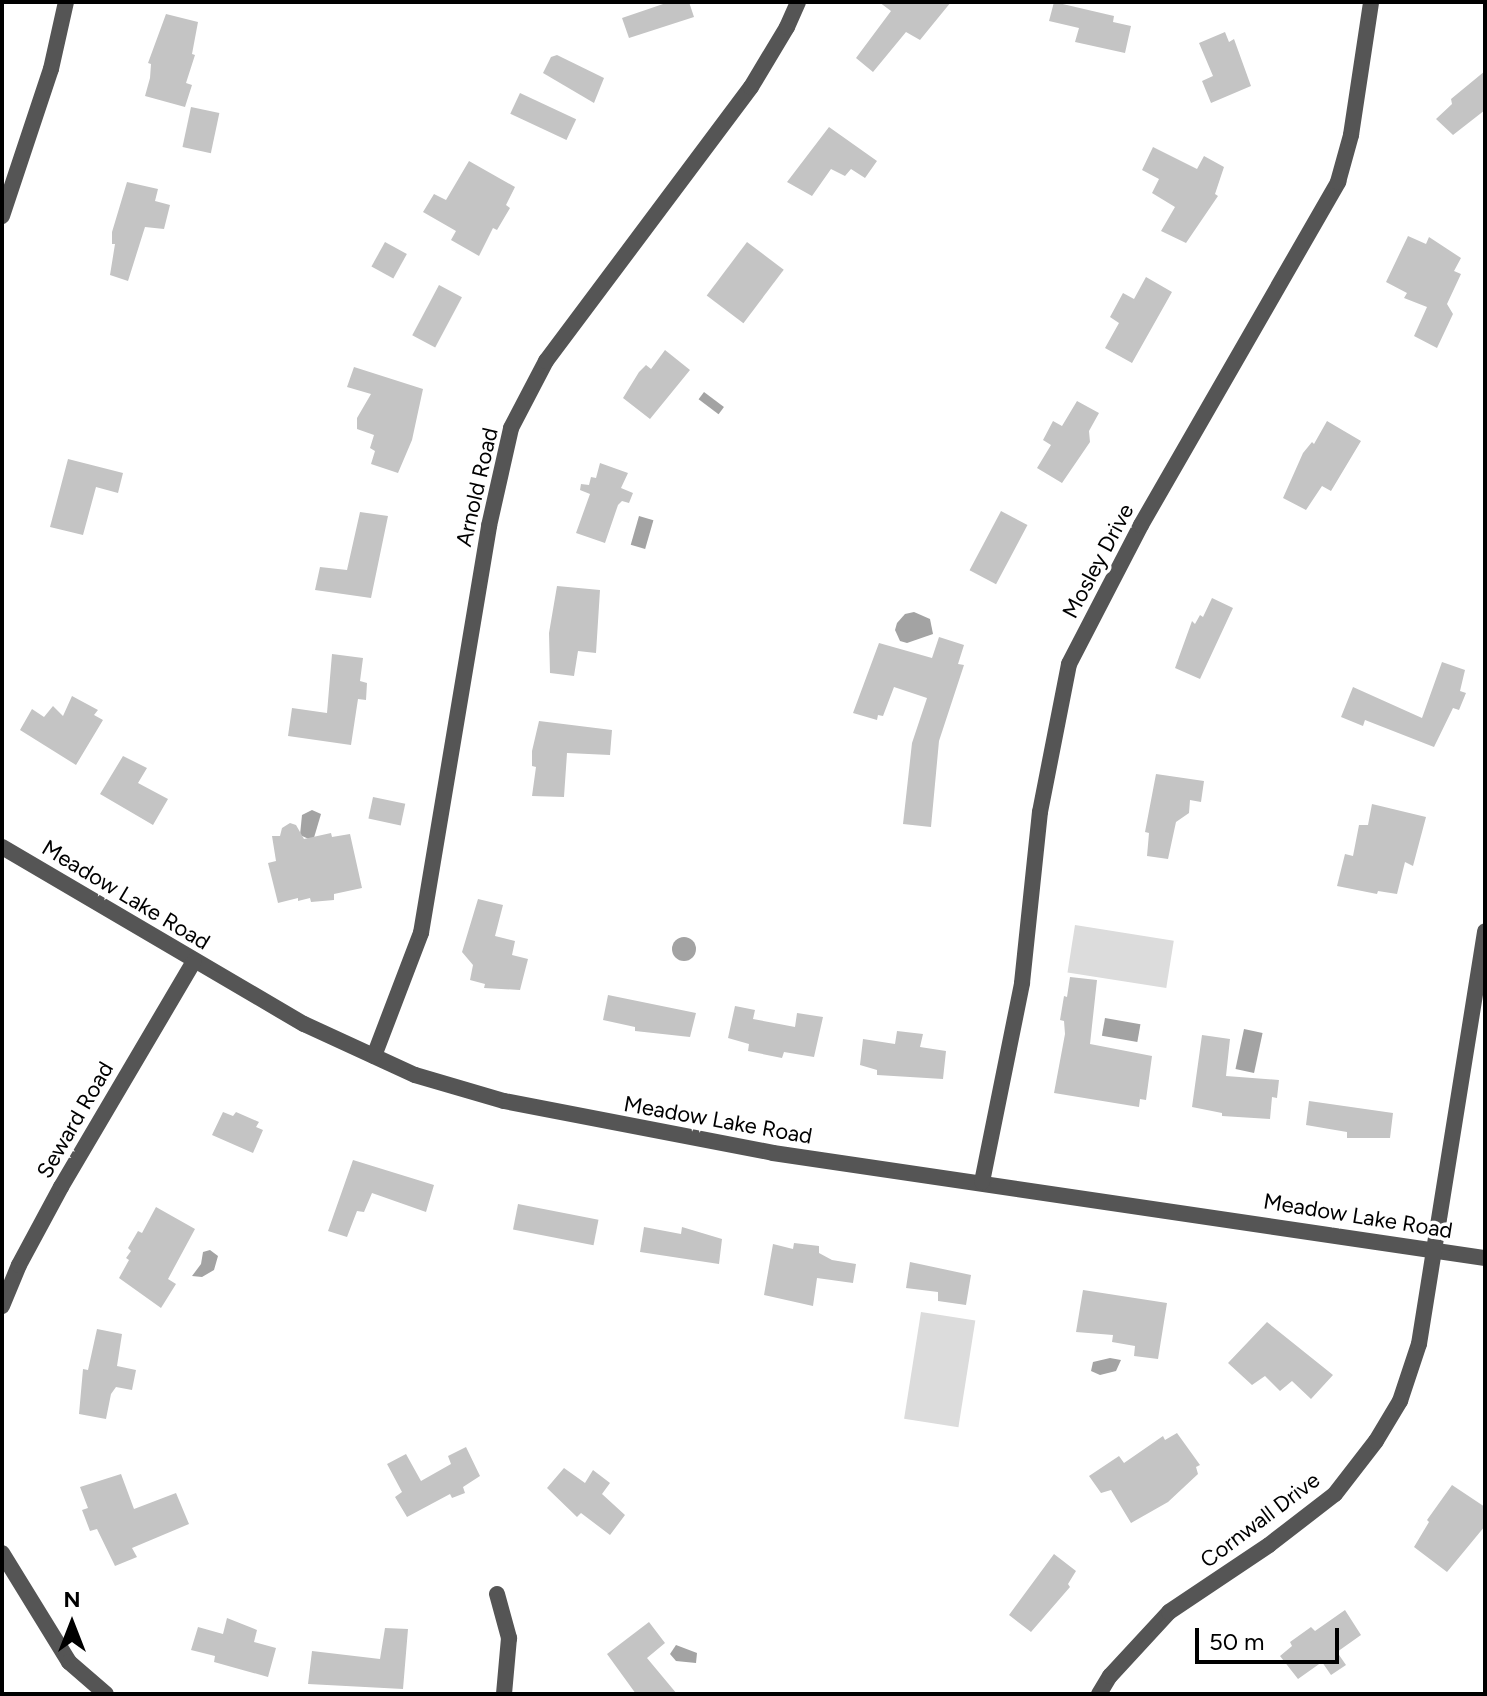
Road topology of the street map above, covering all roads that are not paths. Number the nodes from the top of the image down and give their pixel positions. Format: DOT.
graph roads {
  1 [pos="66,2"];
  2 [pos="798,2"];
  3 [pos="1371,2"];
  4 [pos="2,216"];
  5 [pos="2,847"];
  6 [pos="1485,931"];
  7 [pos="194,961"];
  8 [pos="374,1056"];
  9 [pos="982,1182"];
  10 [pos="1435,1250"];
  11 [pos="1485,1258"];
  12 [pos="2,1306"];
  13 [pos="2,1553"];
  14 [pos="497,1594"];
  15 [pos="106,1694"];
  16 [pos="504,1694"];
  17 [pos="1099,1694"];
  1 -- 4 [label="street"];
  2 -- 8 [label="street, Arnold Road"];
  3 -- 9 [label="street, Mosley Drive"];
  5 -- 7 [label="street, Meadow Lake Road"];
  6 -- 10 [label="street, Cornwall Drive"];
  7 -- 8 [label="street, Meadow Lake Road"];
  7 -- 12 [label="street, Seward Road"];
  8 -- 9 [label="street, Meadow Lake Road"];
  9 -- 10 [label="street, Meadow Lake Road"];
  10 -- 11 [label="street, Meadow Lake Road"];
  10 -- 17 [label="street, Cornwall Drive"];
  13 -- 15 [label="street"];
  14 -- 16 [label="street"];
}
